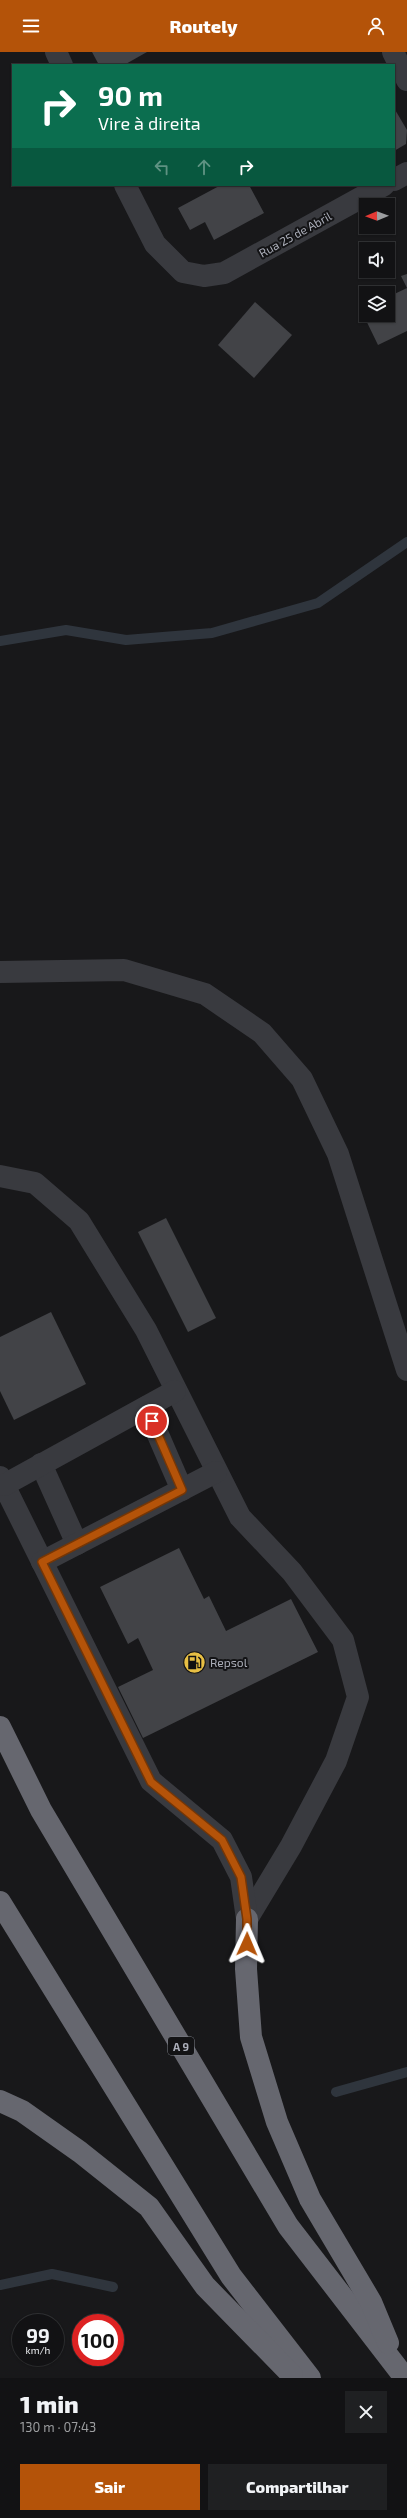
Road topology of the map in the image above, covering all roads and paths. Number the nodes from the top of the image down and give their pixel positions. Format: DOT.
graph roads {
  1 [pos="56,52"];
  2 [pos="392,52"];
  3 [pos="62,64"];
  4 [pos="407,80"];
  5 [pos="407,172"];
  6 [pos="395,179"];
  7 [pos="126,186"];
  8 [pos="382,186"];
  9 [pos="0,972"];
  10 [pos="0,1176"];
  11 [pos="407,1370"];
  12 [pos="176,1391"];
  13 [pos="146,1407"];
  14 [pos="41,1464"];
  15 [pos="216,1472"];
  16 [pos="2,1481"];
  17 [pos="182,1490"];
  18 [pos="78,1544"];
  19 [pos="42,1562"];
  20 [pos="0,1727"];
  21 [pos="0,1902"];
  22 [pos="247,1919"];
  23 [pos="0,2101"];
  24 [pos="402,2375"];
  25 [pos="295,2378"];
  26 [pos="310,2378"];
  1 -- 3 [label="street"];
  2 -- 4 [label="street"];
  5 -- 6 [label="street"];
  7 -- 8 [label="street, Rua 25 de Abril"];
  9 -- 11 [label="street"];
  10 -- 12 [label="street"];
  12 -- 13 [label="street"];
  12 -- 15 [label="street"];
  13 -- 14 [label="street"];
  13 -- 17 [label="street"];
  14 -- 16 [label="street"];
  14 -- 18 [label="street"];
  15 -- 17 [label="street"];
  15 -- 22 [label="street"];
  16 -- 19 [label="street"];
  17 -- 18 [label="street"];
  18 -- 19 [label="street"];
  19 -- 22 [label="street"];
  20 -- 24 [label="highway, A 9"];
  21 -- 26 [label="highway"];
  22 -- 24 [label="highway"];
  23 -- 25 [label="highway"];
}
